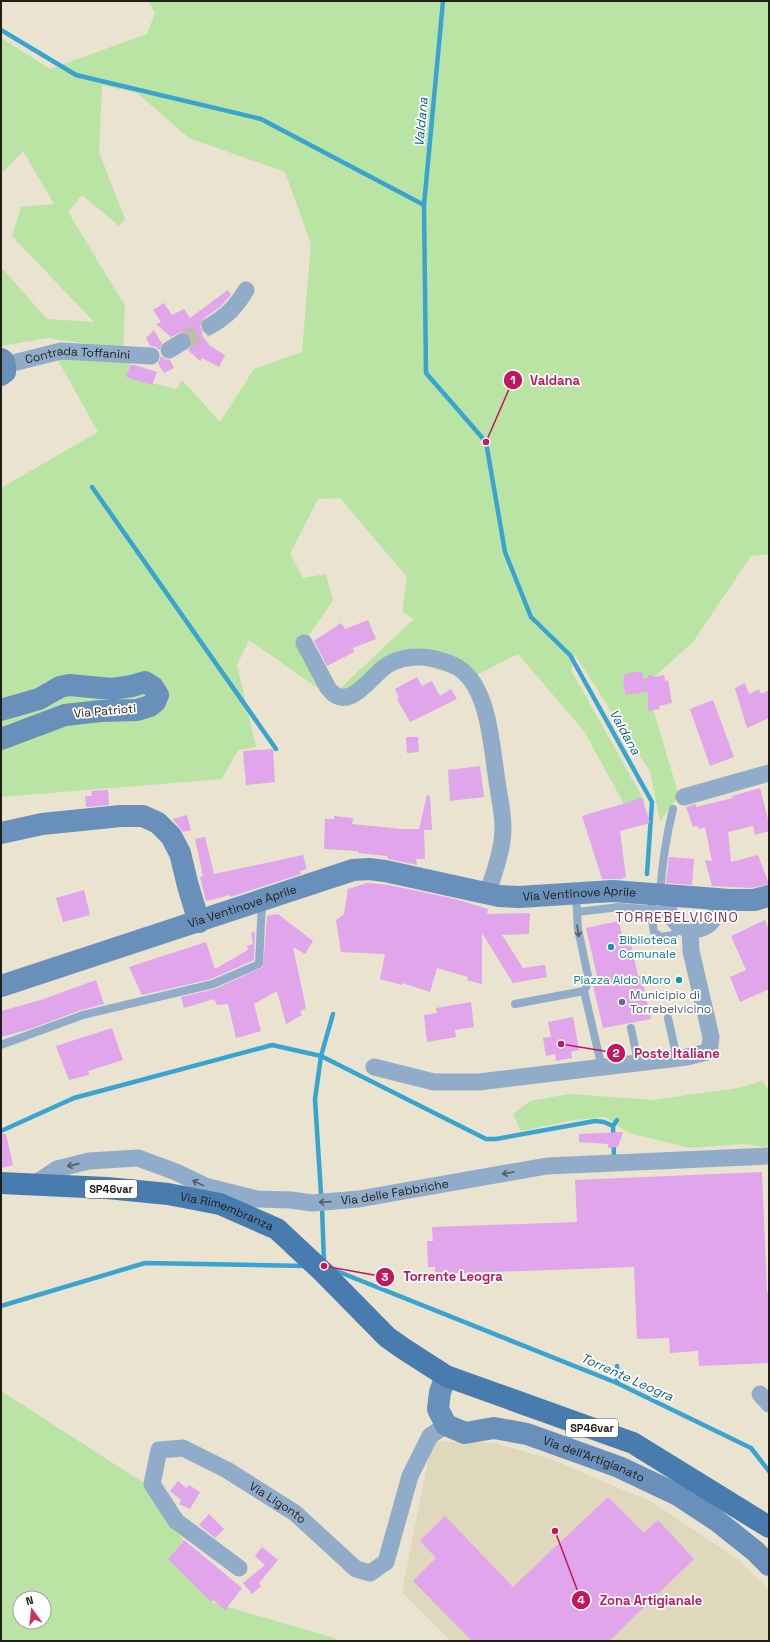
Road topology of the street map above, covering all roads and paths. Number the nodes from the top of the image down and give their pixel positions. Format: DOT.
graph roads {
  1 [pos="246,290"];
  2 [pos="210,326"];
  3 [pos="151,356"];
  4 [pos="2,366"];
  5 [pos="304,643"];
  6 [pos="1,710"];
  7 [pos="1,739"];
  8 [pos="769,773"];
  9 [pos="678,803"];
  10 [pos="1,833"];
  11 [pos="488,893"];
  12 [pos="718,900"];
  13 [pos="768,900"];
  14 [pos="262,901"];
  15 [pos="661,901"];
  16 [pos="577,902"];
  17 [pos="199,922"];
  18 [pos="685,928"];
  19 [pos="1,986"];
  20 [pos="584,991"];
  21 [pos="514,1004"];
  22 [pos="668,1018"];
  23 [pos="632,1028"];
  24 [pos="1,1045"];
  25 [pos="677,1058"];
  26 [pos="638,1062"];
  27 [pos="374,1067"];
  28 [pos="602,1068"];
  29 [pos="769,1156"];
  30 [pos="1,1183"];
  31 [pos="34,1185"];
  32 [pos="446,1376"];
  33 [pos="446,1425"];
  34 [pos="769,1527"];
  35 [pos="769,1565"];
  36 [pos="239,1568"];
  1 -- 2 [label="street"];
  3 -- 4 [label="street, Contrada Toffanini"];
  5 -- 11 [label="street"];
  6 -- 7 [label="street, Via Patrioti"];
  8 -- 9 [label="street"];
  9 -- 15 [label="lane"];
  10 -- 17 [label="street"];
  11 -- 14 [label="street, Via Ventinove Aprile"];
  11 -- 16 [label="street, Via Ventinove Aprile"];
  12 -- 13 [label="street, Via Ventinove Aprile"];
  12 -- 15 [label="street, Via Ventinove Aprile"];
  12 -- 18 [label="street"];
  14 -- 17 [label="street, Via Ventinove Aprile"];
  14 -- 24 [label="lane"];
  15 -- 16 [label="street, Via Ventinove Aprile"];
  15 -- 18 [label="street"];
  15 -- 18 [label="lane"];
  16 -- 20 [label="lane, one-way"];
  17 -- 19 [label="street, Via Ventinove Aprile"];
  18 -- 25 [label="street"];
  20 -- 21 [label="lane"];
  20 -- 28 [label="lane"];
  22 -- 25 [label="lane"];
  23 -- 26 [label="lane"];
  25 -- 26 [label="street"];
  26 -- 28 [label="street"];
  27 -- 28 [label="street"];
  29 -- 31 [label="street, Via delle Fabbriche, one-way"];
  30 -- 31 [label="main road, Via Rimembranza / SP46var"];
  31 -- 32 [label="main road, Via Rimembranza / SP46var"];
  32 -- 33 [label="street"];
  32 -- 34 [label="main road, SP46var"];
  33 -- 35 [label="street, Via dell'Artigianato"];
  33 -- 36 [label="street, Via Ligonto"];
}
